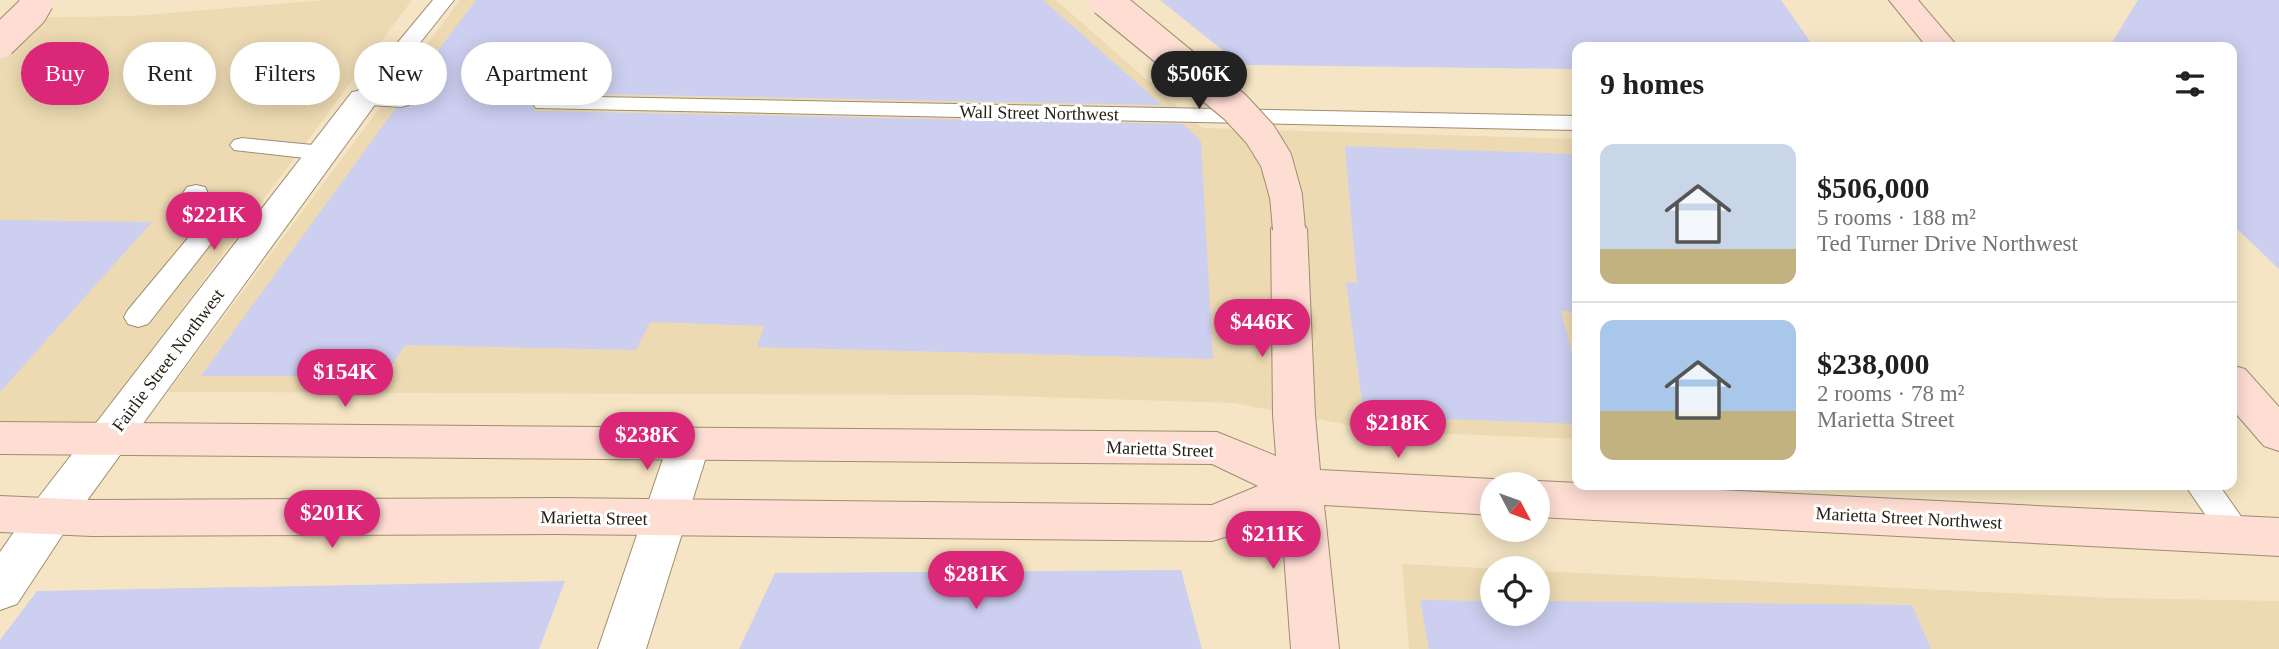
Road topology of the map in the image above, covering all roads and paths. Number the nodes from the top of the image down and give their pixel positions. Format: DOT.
graph roads {
  1 [pos="38,0"];
  2 [pos="444,0"];
  3 [pos="1105,0"];
  4 [pos="1903,0"];
  5 [pos="0,42"];
  6 [pos="410,42"];
  7 [pos="1939,42"];
  8 [pos="612,104"];
  9 [pos="359,105"];
  10 [pos="1572,123"];
  11 [pos="242,145"];
  12 [pos="323,153"];
  13 [pos="196,192"];
  14 [pos="138,317"];
  15 [pos="2237,387"];
  16 [pos="2273,428"];
  17 [pos="0,438"];
  18 [pos="108,439"];
  19 [pos="689,444"];
  20 [pos="1300,486"];
  21 [pos="2207,490"];
  22 [pos="1480,496"];
  23 [pos="1550,500"];
  24 [pos="0,514"];
  25 [pos="51,515"];
  26 [pos="666,519"];
  27 [pos="2259,536"];
  28 [pos="0,590"];
  29 [pos="622,649"];
  30 [pos="1315,649"];
  1 -- 5 [label="main road, bridge"];
  2 -- 6 [label="lane, Fairlie Street Northwest"];
  3 -- 20 [label="main road, bridge"];
  4 -- 7 [label="main road"];
  8 -- 10 [label="lane, Wall Street Northwest"];
  9 -- 12 [label="street, Fairlie Street Northwest"];
  11 -- 12 [label="lane"];
  12 -- 18 [label="street, Fairlie Street Northwest"];
  13 -- 14 [label="lane"];
  15 -- 16 [label="main road"];
  17 -- 18 [label="main road, Marietta Street"];
  18 -- 19 [label="main road, Marietta Street"];
  18 -- 25 [label="street, Fairlie Street Northwest"];
  19 -- 20 [label="main road, Marietta Street"];
  19 -- 26 [label="street"];
  20 -- 22 [label="main road"];
  20 -- 26 [label="main road, Marietta Street"];
  20 -- 30 [label="main road"];
  21 -- 27 [label="lane"];
  23 -- 27 [label="main road, Marietta Street Northwest"];
  24 -- 25 [label="main road, Marietta Street"];
  25 -- 26 [label="main road, Marietta Street"];
  25 -- 28 [label="street, Fairlie Street Northwest"];
  26 -- 29 [label="street"];
}
